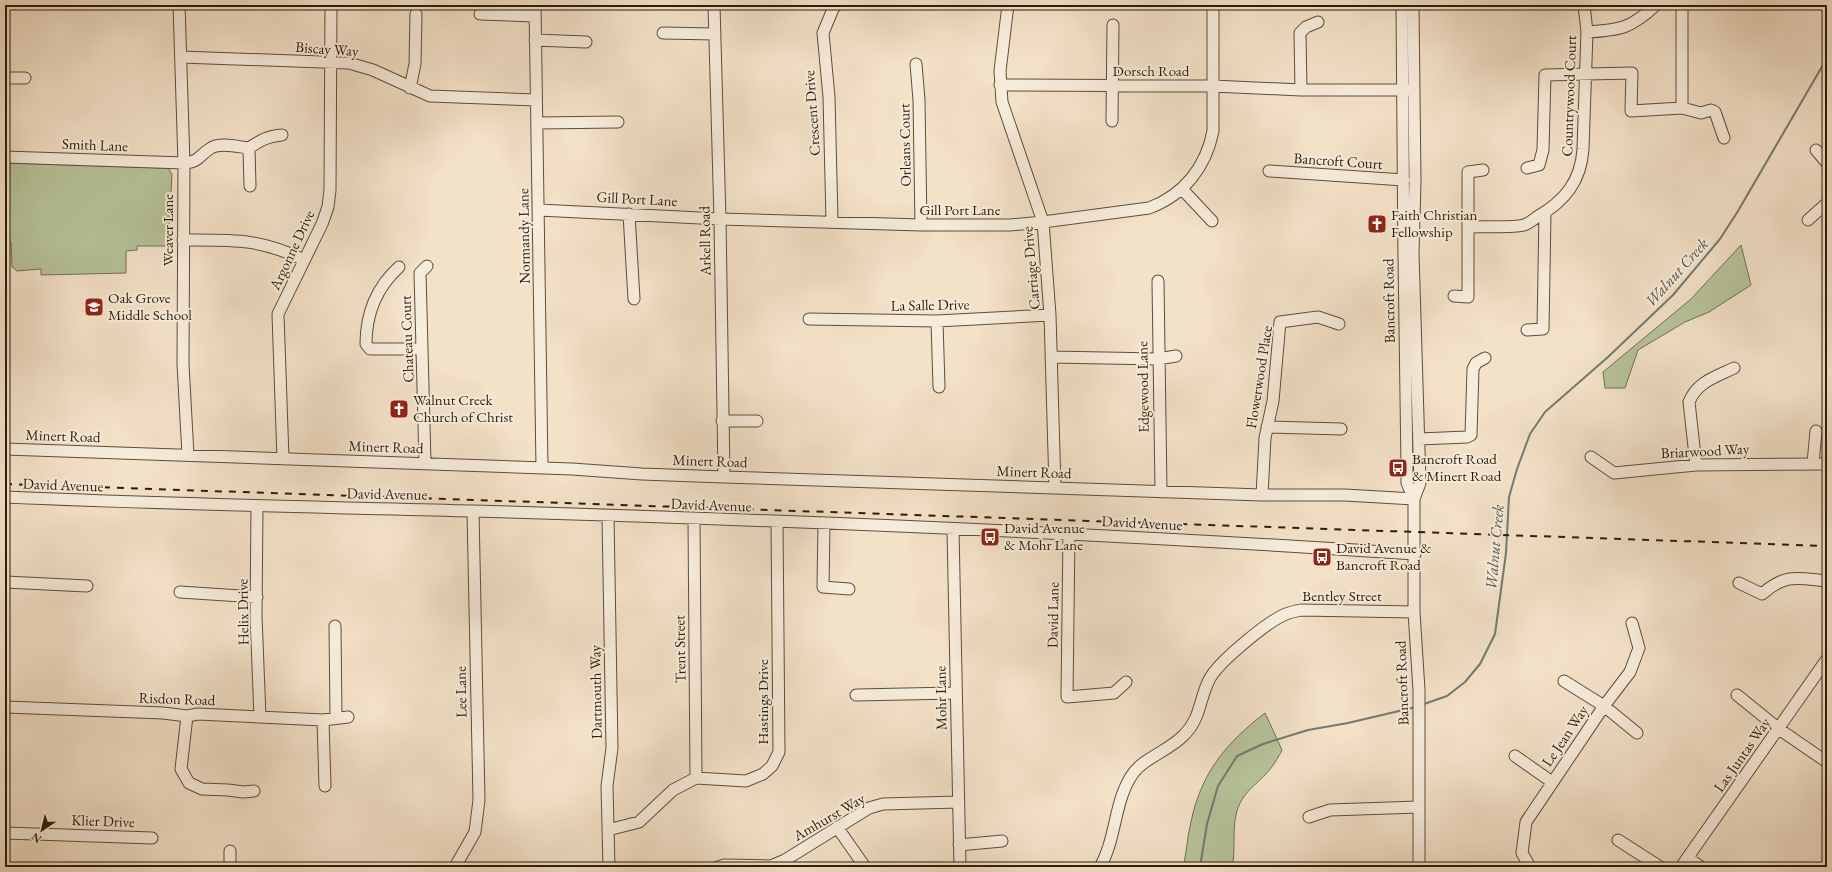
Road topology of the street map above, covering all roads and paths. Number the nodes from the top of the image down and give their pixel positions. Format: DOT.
graph roads {
  1 [pos="179,5"];
  2 [pos="331,5"];
  3 [pos="714,5"];
  4 [pos="836,5"];
  5 [pos="1008,5"];
  6 [pos="1213,5"];
  7 [pos="1402,5"];
  8 [pos="1413,5"];
  9 [pos="1584,5"];
  10 [pos="1656,5"];
  11 [pos="1682,5"];
  12 [pos="535,10"];
  13 [pos="416,14"];
  14 [pos="480,14"];
  15 [pos="1318,22"];
  16 [pos="1113,25"];
  17 [pos="1587,32"];
  18 [pos="663,33"];
  19 [pos="714,34"];
  20 [pos="535,40"];
  21 [pos="586,42"];
  22 [pos="181,57"];
  23 [pos="332,62"];
  24 [pos="916,64"];
  25 [pos="1585,74"];
  26 [pos="5,78"];
  27 [pos="26,78"];
  28 [pos="1000,85"];
  29 [pos="1111,86"];
  30 [pos="1213,86"];
  31 [pos="410,88"];
  32 [pos="1301,90"];
  33 [pos="1408,90"];
  34 [pos="536,100"];
  35 [pos="1682,108"];
  36 [pos="1112,121"];
  37 [pos="618,122"];
  38 [pos="537,123"];
  39 [pos="282,136"];
  40 [pos="1724,138"];
  41 [pos="250,148"];
  42 [pos="1816,150"];
  43 [pos="5,157"];
  44 [pos="184,163"];
  45 [pos="1827,163"];
  46 [pos="1528,168"];
  47 [pos="1483,170"];
  48 [pos="1269,171"];
  49 [pos="1404,180"];
  50 [pos="250,186"];
  51 [pos="1182,189"];
  52 [pos="1827,203"];
  53 [pos="539,210"];
  54 [pos="1545,213"];
  55 [pos="629,214"];
  56 [pos="720,219"];
  57 [pos="1808,220"];
  58 [pos="832,221"];
  59 [pos="1212,221"];
  60 [pos="1043,222"];
  61 [pos="921,225"];
  62 [pos="1468,227"];
  63 [pos="183,240"];
  64 [pos="304,260"];
  65 [pos="427,266"];
  66 [pos="399,267"];
  67 [pos="1158,281"];
  68 [pos="1454,296"];
  69 [pos="634,299"];
  70 [pos="1050,315"];
  71 [pos="809,319"];
  72 [pos="937,322"];
  73 [pos="1339,324"];
  74 [pos="1527,330"];
  75 [pos="422,349"];
  76 [pos="1176,356"];
  77 [pos="1051,357"];
  78 [pos="1484,358"];
  79 [pos="1158,359"];
  80 [pos="1734,368"];
  81 [pos="939,387"];
  82 [pos="722,421"];
  83 [pos="757,421"];
  84 [pos="1267,427"];
  85 [pos="1341,429"];
  86 [pos="1816,431"];
  87 [pos="1419,439"];
  88 [pos="5,449"];
  89 [pos="188,455"];
  90 [pos="1590,457"];
  91 [pos="283,459"];
  92 [pos="425,463"];
  93 [pos="1813,463"];
  94 [pos="1827,464"];
  95 [pos="1696,465"];
  96 [pos="542,467"];
  97 [pos="724,477"];
  98 [pos="1055,488"];
  99 [pos="1161,492"];
  100 [pos="1262,495"];
  101 [pos="5,497"];
  102 [pos="1414,499"];
  103 [pos="257,506"];
  104 [pos="473,511"];
  105 [pos="608,516"];
  106 [pos="694,520"];
  107 [pos="777,522"];
  108 [pos="824,524"];
  109 [pos="953,529"];
  110 [pos="1070,534"];
  111 [pos="1415,554"];
  112 [pos="1827,581"];
  113 [pos="5,582"];
  114 [pos="1739,584"];
  115 [pos="87,586"];
  116 [pos="849,589"];
  117 [pos="180,592"];
  118 [pos="257,597"];
  119 [pos="1414,612"];
  120 [pos="1632,623"];
  121 [pos="335,626"];
  122 [pos="1827,659"];
  123 [pos="1564,681"];
  124 [pos="1126,682"];
  125 [pos="955,693"];
  126 [pos="856,695"];
  127 [pos="1737,695"];
  128 [pos="1604,706"];
  129 [pos="5,707"];
  130 [pos="187,716"];
  131 [pos="260,717"];
  132 [pos="348,717"];
  133 [pos="336,718"];
  134 [pos="323,720"];
  135 [pos="1779,729"];
  136 [pos="1637,733"];
  137 [pos="1515,756"];
  138 [pos="1827,762"];
  139 [pos="696,778"];
  140 [pos="1552,782"];
  141 [pos="325,786"];
  142 [pos="254,791"];
  143 [pos="958,802"];
  144 [pos="1418,807"];
  145 [pos="1309,817"];
  146 [pos="837,827"];
  147 [pos="608,830"];
  148 [pos="5,833"];
  149 [pos="152,838"];
  150 [pos="1618,840"];
  151 [pos="1002,841"];
  152 [pos="959,845"];
  153 [pos="230,851"];
  154 [pos="1684,863"];
  155 [pos="230,867"];
  156 [pos="455,867"];
  157 [pos="609,867"];
  158 [pos="718,867"];
  159 [pos="865,867"];
  160 [pos="960,867"];
  161 [pos="1100,867"];
  162 [pos="1418,867"];
  163 [pos="1530,867"];
  164 [pos="1660,867"];
  165 [pos="1700,867"];
  1 -- 22 [label="street, Weaver Lane"];
  2 -- 23 [label="street, Argonne Drive"];
  3 -- 19 [label="street, Arkell Road"];
  4 -- 58 [label="street, Crescent Drive"];
  5 -- 28 [label="street, Carriage Drive"];
  6 -- 30 [label="street, Gill Port Lane"];
  7 -- 33 [label="street, Bancroft Road"];
  8 -- 33 [label="street, Bancroft Road"];
  9 -- 17 [label="street, Countrywood Court"];
  10 -- 17 [label="street"];
  11 -- 35 [label="street"];
  12 -- 14 [label="street"];
  12 -- 20 [label="street, Normandy Lane"];
  13 -- 31 [label="street"];
  15 -- 32 [label="street"];
  16 -- 29 [label="street"];
  17 -- 25 [label="street, Countrywood Court"];
  18 -- 19 [label="street"];
  19 -- 56 [label="street, Arkell Road"];
  20 -- 21 [label="street"];
  20 -- 34 [label="street, Normandy Lane"];
  22 -- 23 [label="street, Biscay Way"];
  22 -- 44 [label="street, Weaver Lane"];
  23 -- 31 [label="street, Biscay Way"];
  23 -- 64 [label="street, Argonne Drive"];
  24 -- 61 [label="street, Orleans Court"];
  25 -- 35 [label="street"];
  25 -- 46 [label="street"];
  25 -- 54 [label="street, Countrywood Court"];
  26 -- 27 [label="street"];
  28 -- 29 [label="street, Dorsch Road"];
  28 -- 60 [label="street, Carriage Drive"];
  29 -- 30 [label="street, Dorsch Road"];
  29 -- 36 [label="street"];
  30 -- 32 [label="street, Dorsch Road"];
  30 -- 51 [label="street, Gill Port Lane"];
  31 -- 34 [label="street, Biscay Way"];
  32 -- 33 [label="street, Dorsch Road"];
  33 -- 49 [label="street, Bancroft Road"];
  33 -- 87 [label="street, Bancroft Road"];
  34 -- 38 [label="street, Normandy Lane"];
  35 -- 40 [label="street"];
  37 -- 38 [label="street"];
  38 -- 53 [label="street, Normandy Lane"];
  39 -- 41 [label="street"];
  41 -- 44 [label="street"];
  41 -- 50 [label="street"];
  42 -- 45 [label="street"];
  43 -- 44 [label="street, Smith Lane"];
  44 -- 63 [label="street, Weaver Lane"];
  47 -- 62 [label="street"];
  48 -- 49 [label="street, Bancroft Court"];
  49 -- 102 [label="street, Bancroft Road"];
  51 -- 59 [label="street"];
  51 -- 60 [label="street, Gill Port Lane"];
  52 -- 57 [label="street"];
  53 -- 55 [label="street, Gill Port Lane"];
  53 -- 96 [label="street, Normandy Lane"];
  54 -- 62 [label="street, Countrywood Court"];
  54 -- 74 [label="street"];
  55 -- 56 [label="street, Gill Port Lane"];
  55 -- 69 [label="street"];
  56 -- 58 [label="street, Gill Port Lane"];
  56 -- 82 [label="street, Arkell Road"];
  58 -- 61 [label="street, Gill Port Lane"];
  60 -- 61 [label="street, Gill Port Lane"];
  60 -- 70 [label="street, Carriage Drive"];
  62 -- 68 [label="street"];
  63 -- 64 [label="street"];
  63 -- 89 [label="street, Weaver Lane"];
  64 -- 91 [label="street, Argonne Drive"];
  65 -- 75 [label="street, Chateau Court"];
  66 -- 75 [label="street"];
  67 -- 79 [label="street, Edgewood Lane"];
  70 -- 72 [label="street, La Salle Drive"];
  70 -- 77 [label="street, Carriage Drive"];
  71 -- 72 [label="street, La Salle Drive"];
  72 -- 81 [label="street"];
  73 -- 84 [label="street, Flowerwood Place"];
  75 -- 92 [label="street, Chateau Court"];
  76 -- 79 [label="street"];
  77 -- 79 [label="street"];
  77 -- 98 [label="street, Carriage Drive"];
  78 -- 87 [label="street"];
  79 -- 99 [label="street, Edgewood Lane"];
  80 -- 95 [label="street"];
  82 -- 83 [label="street"];
  82 -- 97 [label="street, Arkell Road"];
  84 -- 85 [label="street"];
  84 -- 100 [label="street, Flowerwood Place"];
  86 -- 93 [label="street"];
  87 -- 102 [label="street, Bancroft Road"];
  88 -- 89 [label="street, Minert Road"];
  89 -- 91 [label="street, Minert Road"];
  90 -- 95 [label="street, Briarwood Way"];
  91 -- 92 [label="street, Minert Road"];
  92 -- 96 [label="street, Minert Road"];
  93 -- 94 [label="street, Briarwood Way"];
  93 -- 95 [label="street, Briarwood Way"];
  96 -- 97 [label="street, Minert Road"];
  97 -- 98 [label="street, Minert Road"];
  98 -- 99 [label="street, Minert Road"];
  99 -- 100 [label="street, Minert Road"];
  100 -- 102 [label="street, Minert Road"];
  101 -- 103 [label="street, David Avenue"];
  102 -- 111 [label="street, Bancroft Road"];
  103 -- 104 [label="street, David Avenue"];
  103 -- 118 [label="street, Helix Drive"];
  104 -- 105 [label="street, David Avenue"];
  104 -- 156 [label="street, Lee Lane"];
  105 -- 106 [label="street, David Avenue"];
  105 -- 147 [label="street, Dartmouth Way"];
  106 -- 107 [label="street, David Avenue"];
  106 -- 139 [label="street, Trent Street"];
  107 -- 108 [label="street, David Avenue"];
  107 -- 139 [label="street, Hastings Drive"];
  108 -- 109 [label="street, David Avenue"];
  108 -- 116 [label="street"];
  109 -- 110 [label="street, David Avenue"];
  109 -- 125 [label="street, Mohr Lane"];
  110 -- 111 [label="street, David Avenue"];
  110 -- 124 [label="street, David Lane"];
  111 -- 119 [label="street, Bancroft Road"];
  112 -- 114 [label="street"];
  113 -- 115 [label="street"];
  117 -- 118 [label="street"];
  118 -- 131 [label="street, Helix Drive"];
  119 -- 144 [label="street, Bancroft Road"];
  119 -- 161 [label="street, Bentley Street"];
  120 -- 128 [label="street, Le Jean Way"];
  121 -- 133 [label="street"];
  122 -- 135 [label="street, Las Juntas Way"];
  123 -- 128 [label="street"];
  125 -- 126 [label="street"];
  125 -- 143 [label="street, Mohr Lane"];
  127 -- 135 [label="street"];
  128 -- 136 [label="street"];
  128 -- 140 [label="street, Le Jean Way"];
  129 -- 130 [label="street, Risdon Road"];
  130 -- 131 [label="street, Risdon Road"];
  130 -- 142 [label="street"];
  131 -- 134 [label="street, Risdon Road"];
  132 -- 133 [label="street, Risdon Road"];
  133 -- 134 [label="street, Risdon Road"];
  134 -- 141 [label="street"];
  135 -- 138 [label="street"];
  135 -- 154 [label="street, Las Juntas Way"];
  137 -- 140 [label="street"];
  139 -- 147 [label="street, Hastings Drive"];
  140 -- 163 [label="street, Le Jean Way"];
  143 -- 146 [label="street, Amhurst Way"];
  143 -- 152 [label="street, Mohr Lane"];
  144 -- 145 [label="street"];
  144 -- 162 [label="street, Bancroft Road"];
  146 -- 158 [label="street, Amhurst Way"];
  146 -- 159 [label="street"];
  147 -- 157 [label="street, Dartmouth Way"];
  148 -- 149 [label="street, Klier Drive"];
  150 -- 164 [label="street"];
  151 -- 152 [label="street"];
  152 -- 160 [label="street, Mohr Lane"];
  153 -- 155 [label="street"];
  154 -- 165 [label="street"];
}
